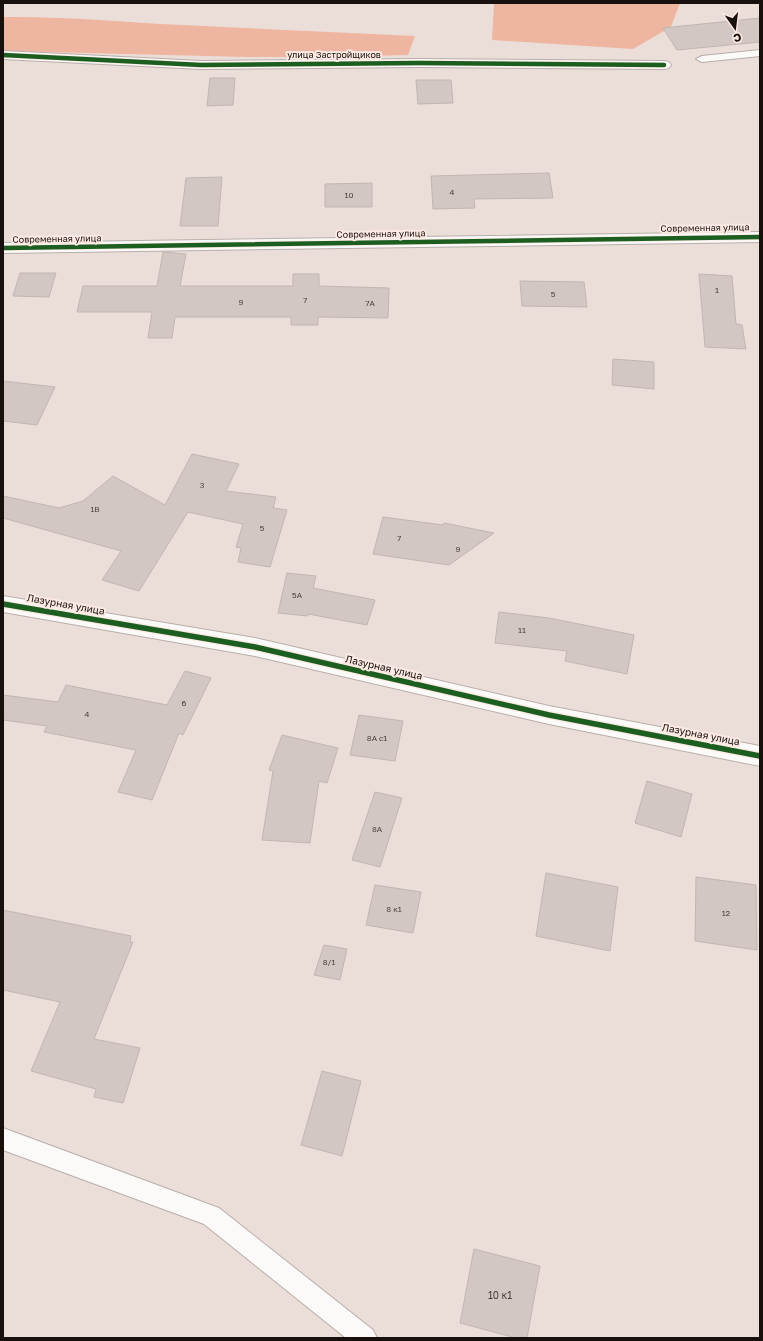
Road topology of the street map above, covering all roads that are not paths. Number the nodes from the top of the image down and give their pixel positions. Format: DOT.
graph roads {
  1 [pos="760,53"];
  2 [pos="3,55"];
  3 [pos="702,59"];
  4 [pos="664,65"];
  5 [pos="760,237"];
  6 [pos="3,248"];
  7 [pos="3,604"];
  8 [pos="760,756"];
  9 [pos="3,1139"];
  10 [pos="365,1338"];
  1 -- 3 [label="lane"];
  2 -- 4 [label="street, улица Застройщиков"];
  5 -- 6 [label="street, Современная улица"];
  7 -- 8 [label="street, Лазурная улица"];
  9 -- 10 [label="lane"];
}
